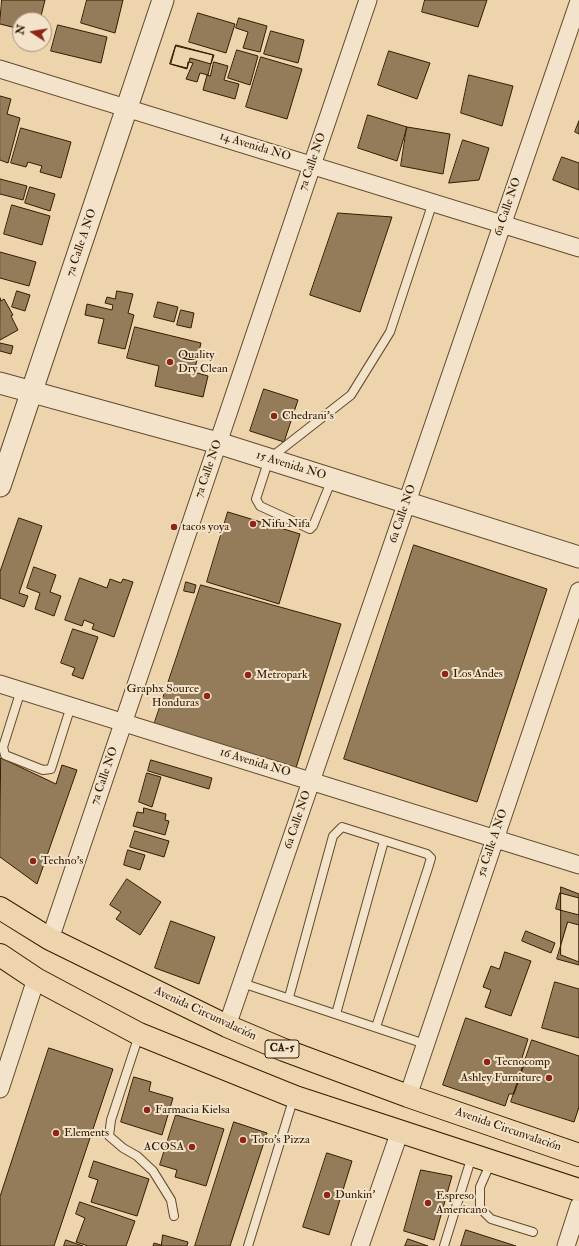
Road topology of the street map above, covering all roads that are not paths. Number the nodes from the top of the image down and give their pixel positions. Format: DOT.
graph roads {
  1 [pos="163,0"];
  2 [pos="368,0"];
  3 [pos="579,1"];
  4 [pos="0,68"];
  5 [pos="127,108"];
  6 [pos="312,165"];
  7 [pos="433,202"];
  8 [pos="502,224"];
  9 [pos="579,248"];
  10 [pos="0,383"];
  11 [pos="31,393"];
  12 [pos="218,443"];
  13 [pos="269,459"];
  14 [pos="332,479"];
  15 [pos="0,486"];
  16 [pos="407,502"];
  17 [pos="579,557"];
  18 [pos="579,591"];
  19 [pos="0,684"];
  20 [pos="20,690"];
  21 [pos="70,706"];
  22 [pos="123,722"];
  23 [pos="312,780"];
  24 [pos="495,840"];
  25 [pos="384,841"];
  26 [pos="579,865"];
  27 [pos="0,893"];
  28 [pos="0,908"];
  29 [pos="52,934"];
  30 [pos="0,955"];
  31 [pos="36,979"];
  32 [pos="242,983"];
  33 [pos="289,997"];
  34 [pos="336,1014"];
  35 [pos="227,1026"];
  36 [pos="376,1027"];
  37 [pos="139,1034"];
  38 [pos="425,1044"];
  39 [pos="0,1089"];
  40 [pos="408,1096"];
  41 [pos="294,1097"];
  42 [pos="400,1131"];
  43 [pos="579,1155"];
  44 [pos="482,1158"];
  45 [pos="579,1190"];
  46 [pos="579,1206"];
  47 [pos="174,1216"];
  48 [pos="533,1232"];
  49 [pos="248,1246"];
  50 [pos="360,1246"];
  51 [pos="444,1246"];
  52 [pos="566,1246"];
  1 -- 5 [label="street, 7a Calle A NO"];
  2 -- 6 [label="street, 7a Calle NO"];
  3 -- 8 [label="street, 6a Calle NO"];
  4 -- 5 [label="street, 14 Avenida NO"];
  5 -- 6 [label="street, 14 Avenida NO"];
  5 -- 11 [label="street, 7a Calle A NO"];
  6 -- 7 [label="street, 14 Avenida NO"];
  6 -- 12 [label="street, 7a Calle NO"];
  7 -- 8 [label="street, 14 Avenida NO"];
  7 -- 13 [label="lane"];
  8 -- 9 [label="street, 14 Avenida NO"];
  8 -- 16 [label="street, 6a Calle NO"];
  10 -- 11 [label="street, 15 Avenida NO"];
  11 -- 12 [label="street, 15 Avenida NO"];
  11 -- 15 [label="street, 7a Calle A NO"];
  12 -- 13 [label="street, 15 Avenida NO"];
  12 -- 22 [label="street, 7a Calle NO"];
  13 -- 14 [label="street, 15 Avenida NO"];
  13 -- 14 [label="lane"];
  14 -- 16 [label="street, 15 Avenida NO"];
  16 -- 17 [label="street, 15 Avenida NO"];
  16 -- 23 [label="street, 6a Calle NO"];
  18 -- 24 [label="street, 5a Calle A NO"];
  19 -- 20 [label="street, 16 Avenida NO"];
  20 -- 21 [label="street, 16 Avenida NO"];
  20 -- 21 [label="lane"];
  21 -- 22 [label="street, 16 Avenida NO"];
  22 -- 23 [label="street, 16 Avenida NO"];
  22 -- 29 [label="street, 7a Calle NO"];
  23 -- 24 [label="street, 16 Avenida NO"];
  23 -- 32 [label="street, 6a Calle NO"];
  24 -- 26 [label="street, 16 Avenida NO"];
  24 -- 38 [label="street, 5a Calle A NO"];
  25 -- 33 [label="lane"];
  25 -- 34 [label="lane"];
  25 -- 36 [label="lane"];
  27 -- 29 [label="highway"];
  28 -- 29 [label="highway, Avenida Circunvalación / CA-5"];
  29 -- 35 [label="highway, Avenida Circunvalación / CA-5"];
  30 -- 31 [label="highway"];
  31 -- 37 [label="highway"];
  31 -- 39 [label="street"];
  32 -- 33 [label="lane"];
  32 -- 35 [label="street, 6a Calle NO"];
  33 -- 34 [label="lane"];
  34 -- 36 [label="lane"];
  35 -- 40 [label="highway, Avenida Circunvalación / CA-5"];
  36 -- 38 [label="lane"];
  37 -- 41 [label="highway"];
  37 -- 47 [label="lane"];
  38 -- 40 [label="street, 5a Calle A NO"];
  40 -- 43 [label="highway, Avenida Circunvalación / CA-5"];
  41 -- 42 [label="highway"];
  41 -- 49 [label="lane"];
  42 -- 44 [label="highway"];
  42 -- 50 [label="street"];
  44 -- 45 [label="highway"];
  44 -- 48 [label="lane"];
  44 -- 51 [label="lane"];
  46 -- 52 [label="street"];
}
